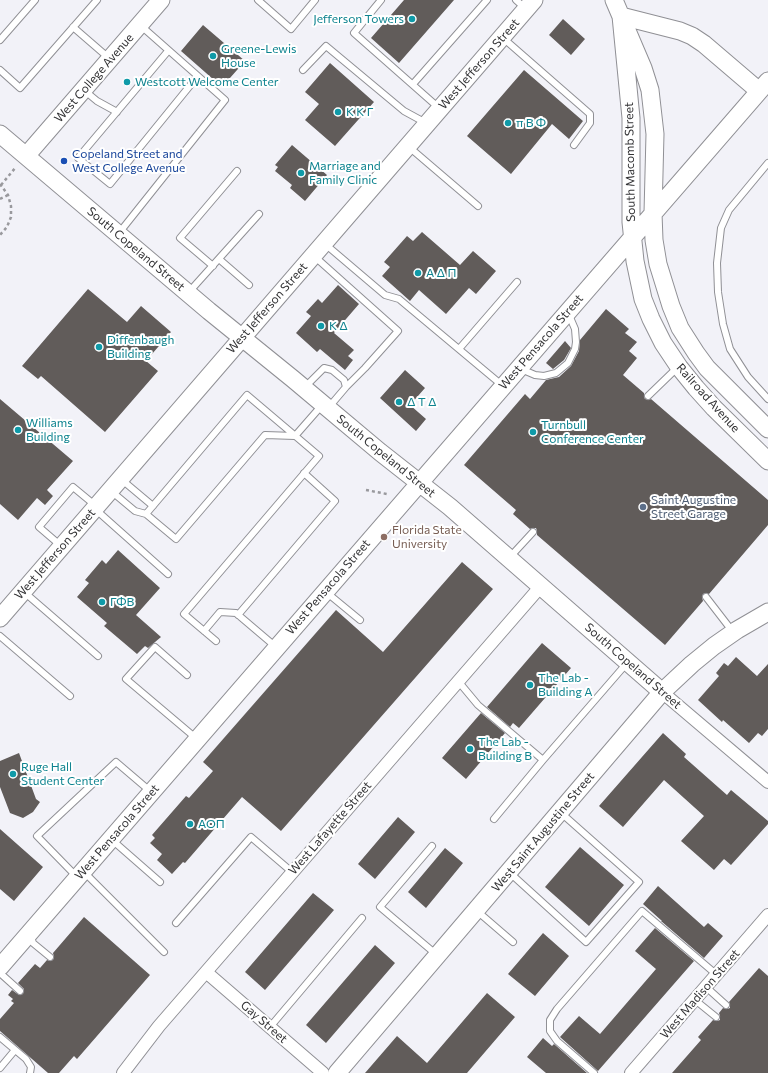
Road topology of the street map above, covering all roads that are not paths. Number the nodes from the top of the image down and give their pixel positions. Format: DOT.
graph roads {
  1 [pos="35,0"];
  2 [pos="96,0"];
  3 [pos="161,0"];
  4 [pos="258,0"];
  5 [pos="315,0"];
  6 [pos="381,0"];
  7 [pos="487,0"];
  8 [pos="614,0"];
  9 [pos="526,3"];
  10 [pos="621,16"];
  11 [pos="140,25"];
  12 [pos="73,27"];
  13 [pos="502,37"];
  14 [pos="0,40"];
  15 [pos="168,52"];
  16 [pos="110,59"];
  17 [pos="0,70"];
  18 [pos="303,70"];
  19 [pos="197,77"];
  20 [pos="412,84"];
  21 [pos="83,90"];
  22 [pos="765,90"];
  23 [pos="440,109"];
  24 [pos="117,112"];
  25 [pos="427,123"];
  26 [pos="0,134"];
  27 [pos="574,145"];
  28 [pos="408,146"];
  29 [pos="26,156"];
  30 [pos="768,163"];
  31 [pos="237,171"];
  32 [pos="478,206"];
  33 [pos="653,213"];
  34 [pos="259,214"];
  35 [pos="118,234"];
  36 [pos="632,237"];
  37 [pos="318,249"];
  38 [pos="219,259"];
  39 [pos="212,266"];
  40 [pos="517,282"];
  41 [pos="249,285"];
  42 [pos="188,293"];
  43 [pos="567,312"];
  44 [pos="242,338"];
  45 [pos="459,349"];
  46 [pos="678,367"];
  47 [pos="518,368"];
  48 [pos="503,386"];
  49 [pos="346,387"];
  50 [pos="304,388"];
  51 [pos="648,396"];
  52 [pos="768,399"];
  53 [pos="325,406"];
  54 [pos="768,429"];
  55 [pos="295,436"];
  56 [pos="768,461"];
  57 [pos="304,473"];
  58 [pos="419,482"];
  59 [pos="115,484"];
  60 [pos="153,506"];
  61 [pos="95,507"];
  62 [pos="146,514"];
  63 [pos="533,532"];
  64 [pos="62,546"];
  65 [pos="509,558"];
  66 [pos="168,574"];
  67 [pos="541,586"];
  68 [pos="22,591"];
  69 [pos="325,591"];
  70 [pos="706,597"];
  71 [pos="768,612"];
  72 [pos="238,616"];
  73 [pos="0,618"];
  74 [pos="360,620"];
  75 [pos="204,631"];
  76 [pos="733,633"];
  77 [pos="0,636"];
  78 [pos="216,641"];
  79 [pos="276,647"];
  80 [pos="98,656"];
  81 [pos="628,662"];
  82 [pos="187,675"];
  83 [pos="458,682"];
  84 [pos="662,692"];
  85 [pos="70,696"];
  86 [pos="197,739"];
  87 [pos="544,760"];
  88 [pos="768,782"];
  89 [pos="151,792"];
  90 [pos="560,811"];
  91 [pos="494,819"];
  92 [pos="111,839"];
  93 [pos="432,846"];
  94 [pos="292,872"];
  95 [pos="508,872"];
  96 [pos="80,874"];
  97 [pos="160,882"];
  98 [pos="476,910"];
  99 [pos="768,916"];
  100 [pos="362,918"];
  101 [pos="176,923"];
  102 [pos="29,933"];
  103 [pos="513,942"];
  104 [pos="164,952"];
  105 [pos="437,955"];
  106 [pos="50,957"];
  107 [pos="0,967"];
  108 [pos="206,972"];
  109 [pos="0,973"];
  110 [pos="716,975"];
  111 [pos="706,987"];
  112 [pos="20,990"];
  113 [pos="695,1000"];
  114 [pos="726,1005"];
  115 [pos="716,1017"];
  116 [pos="270,1027"];
  117 [pos="0,1037"];
  118 [pos="15,1050"];
  119 [pos="0,1068"];
  120 [pos="30,1073"];
  121 [pos="123,1073"];
  122 [pos="323,1073"];
  123 [pos="337,1073"];
  124 [pos="594,1073"];
  125 [pos="631,1073"];
  1 -- 14 [label="lane"];
  2 -- 12 [label="lane"];
  3 -- 11 [label="main road, West College Avenue"];
  4 -- 5 [label="lane"];
  6 -- 20 [label="lane"];
  7 -- 20 [label="lane"];
  8 -- 10 [label="main road, South Macomb Street"];
  9 -- 13 [label="main road, West Jefferson Street"];
  10 -- 22 [label="main road"];
  10 -- 33 [label="main road, South Macomb Street"];
  10 -- 36 [label="main road, South Macomb Street"];
  11 -- 15 [label="lane"];
  11 -- 16 [label="main road, West College Avenue"];
  12 -- 16 [label="lane"];
  12 -- 17 [label="lane"];
  13 -- 23 [label="main road, West Jefferson Street"];
  13 -- 27 [label="lane"];
  15 -- 19 [label="lane"];
  15 -- 24 [label="lane"];
  16 -- 21 [label="main road, West College Avenue"];
  18 -- 25 [label="lane"];
  19 -- 24 [label="lane"];
  19 -- 35 [label="lane"];
  20 -- 23 [label="lane"];
  21 -- 24 [label="lane"];
  21 -- 29 [label="main road, West College Avenue"];
  22 -- 33 [label="main road, West Pensacola Street"];
  23 -- 25 [label="main road, West Jefferson Street"];
  25 -- 28 [label="main road, West Jefferson Street"];
  26 -- 29 [label="main road, South Copeland Street"];
  28 -- 32 [label="lane"];
  28 -- 37 [label="main road, West Jefferson Street"];
  29 -- 35 [label="main road, South Copeland Street"];
  30 -- 52 [label="lane"];
  31 -- 39 [label="lane"];
  33 -- 36 [label="main road, West Pensacola Street"];
  33 -- 54 [label="main road, Railroad Avenue"];
  34 -- 38 [label="lane"];
  35 -- 42 [label="main road, South Copeland Street"];
  36 -- 43 [label="main road, West Pensacola Street"];
  36 -- 46 [label="main road, Railroad Avenue"];
  37 -- 44 [label="main road, West Jefferson Street"];
  37 -- 45 [label="lane"];
  37 -- 49 [label="lane"];
  38 -- 39 [label="lane"];
  38 -- 41 [label="lane"];
  39 -- 42 [label="lane"];
  40 -- 45 [label="lane"];
  42 -- 44 [label="main road, South Copeland Street"];
  43 -- 47 [label="main road, West Pensacola Street"];
  43 -- 47 [label="lane"];
  44 -- 50 [label="main road, South Copeland Street"];
  44 -- 59 [label="main road, West Jefferson Street"];
  45 -- 48 [label="lane"];
  46 -- 51 [label="lane"];
  46 -- 56 [label="main road, Railroad Avenue"];
  47 -- 48 [label="main road, West Pensacola Street"];
  48 -- 58 [label="main road, West Pensacola Street"];
  49 -- 50 [label="lane"];
  49 -- 53 [label="lane"];
  50 -- 53 [label="main road, South Copeland Street"];
  53 -- 55 [label="lane"];
  53 -- 58 [label="main road, South Copeland Street"];
  55 -- 57 [label="lane"];
  55 -- 60 [label="lane"];
  55 -- 62 [label="lane"];
  57 -- 72 [label="lane"];
  57 -- 75 [label="lane"];
  58 -- 65 [label="main road, South Copeland Street"];
  58 -- 69 [label="main road, West Pensacola Street"];
  59 -- 60 [label="lane"];
  59 -- 61 [label="main road, West Jefferson Street"];
  59 -- 62 [label="lane"];
  60 -- 62 [label="lane"];
  61 -- 64 [label="main road, West Jefferson Street"];
  61 -- 64 [label="lane"];
  61 -- 66 [label="lane"];
  63 -- 65 [label="lane"];
  64 -- 68 [label="main road, West Jefferson Street"];
  65 -- 67 [label="main road, South Copeland Street"];
  67 -- 81 [label="main road, South Copeland Street"];
  67 -- 83 [label="street, West Lafayette Street"];
  68 -- 73 [label="main road, West Jefferson Street"];
  68 -- 80 [label="lane"];
  69 -- 74 [label="lane"];
  69 -- 79 [label="main road, West Pensacola Street"];
  70 -- 76 [label="lane"];
  71 -- 76 [label="main road, West Saint Augustine Street"];
  72 -- 75 [label="lane"];
  72 -- 79 [label="lane"];
  75 -- 78 [label="lane"];
  76 -- 84 [label="main road, West Saint Augustine Street"];
  77 -- 85 [label="lane"];
  79 -- 86 [label="main road, West Pensacola Street"];
  81 -- 84 [label="main road, South Copeland Street"];
  81 -- 87 [label="lane"];
  82 -- 86 [label="lane"];
  83 -- 87 [label="lane"];
  83 -- 94 [label="street, West Lafayette Street"];
  84 -- 88 [label="street, South Copeland Street"];
  84 -- 90 [label="main road, West Saint Augustine Street"];
  86 -- 89 [label="main road, West Pensacola Street"];
  87 -- 91 [label="lane"];
  89 -- 92 [label="main road, West Pensacola Street"];
  89 -- 96 [label="lane"];
  90 -- 95 [label="main road, West Saint Augustine Street"];
  90 -- 95 [label="lane"];
  92 -- 96 [label="main road, West Pensacola Street"];
  92 -- 97 [label="lane"];
  93 -- 105 [label="lane"];
  94 -- 101 [label="lane"];
  94 -- 108 [label="street, West Lafayette Street"];
  95 -- 98 [label="main road, West Saint Augustine Street"];
  96 -- 102 [label="main road, West Pensacola Street"];
  96 -- 104 [label="lane"];
  98 -- 103 [label="lane"];
  98 -- 105 [label="main road, West Saint Augustine Street"];
  99 -- 110 [label="street, West Madison Street"];
  100 -- 116 [label="lane"];
  102 -- 106 [label="lane"];
  102 -- 107 [label="main road, West Pensacola Street"];
  105 -- 123 [label="main road, West Saint Augustine Street"];
  108 -- 116 [label="street, Gay Street"];
  108 -- 121 [label="street, West Lafayette Street"];
  109 -- 112 [label="lane"];
  110 -- 111 [label="street, West Madison Street"];
  110 -- 124 [label="lane"];
  111 -- 113 [label="street, West Madison Street"];
  111 -- 114 [label="lane"];
  113 -- 115 [label="lane"];
  113 -- 125 [label="street, West Madison Street"];
  116 -- 122 [label="street, Gay Street"];
  117 -- 118 [label="lane"];
  118 -- 119 [label="lane"];
  118 -- 120 [label="lane"];
}
